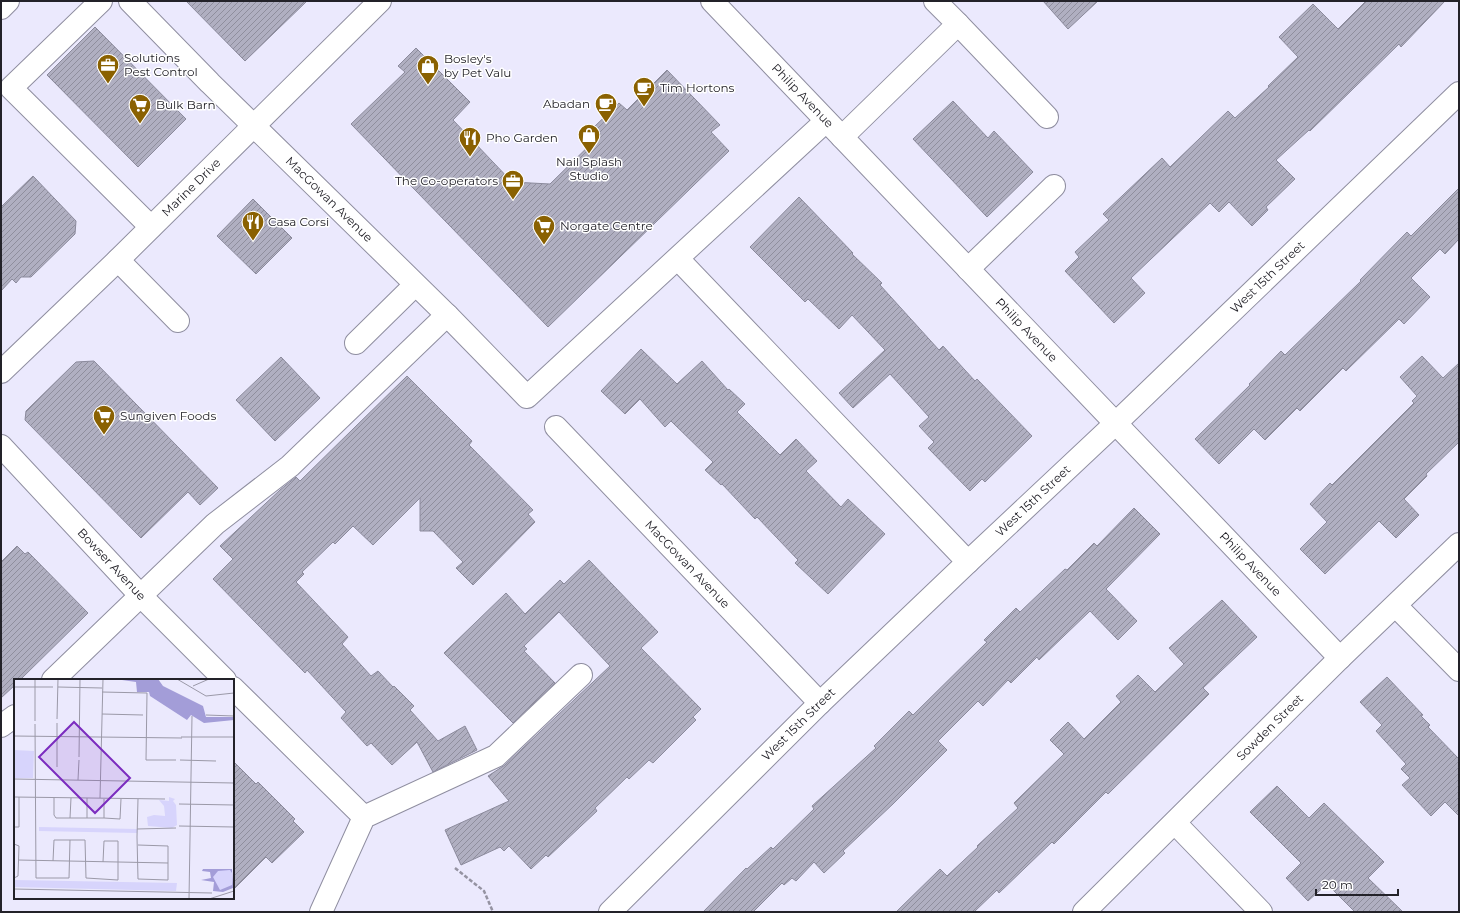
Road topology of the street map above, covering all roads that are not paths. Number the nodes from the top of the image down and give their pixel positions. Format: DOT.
graph roads {
  1 [pos="8,1"];
  2 [pos="101,1"];
  3 [pos="380,1"];
  4 [pos="712,1"];
  5 [pos="935,1"];
  6 [pos="140,4"];
  7 [pos="1,8"];
  8 [pos="958,24"];
  9 [pos="1459,93"];
  10 [pos="1047,117"];
  11 [pos="826,120"];
  12 [pos="253,126"];
  13 [pos="842,137"];
  14 [pos="1054,186"];
  15 [pos="150,227"];
  16 [pos="678,259"];
  17 [pos="118,260"];
  18 [pos="968,269"];
  19 [pos="415,285"];
  20 [pos="447,315"];
  21 [pos="178,321"];
  22 [pos="356,343"];
  23 [pos="1,372"];
  24 [pos="1116,423"];
  25 [pos="556,427"];
  26 [pos="1,446"];
  27 [pos="1459,544"];
  28 [pos="968,562"];
  29 [pos="141,596"];
  30 [pos="1396,606"];
  31 [pos="1340,658"];
  32 [pos="1459,670"];
  33 [pos="581,675"];
  34 [pos="54,679"];
  35 [pos="224,679"];
  36 [pos="234,689"];
  37 [pos="820,703"];
  38 [pos="14,717"];
  39 [pos="1,726"];
  40 [pos="364,817"];
  41 [pos="1175,823"];
  42 [pos="321,912"];
  43 [pos="610,912"];
  44 [pos="1084,912"];
  45 [pos="1261,912"];
  1 -- 7 [label="street"];
  2 -- 15 [label="street"];
  3 -- 12 [label="street, Marine Drive"];
  4 -- 11 [label="street, Philip Avenue"];
  5 -- 8 [label="street"];
  6 -- 12 [label="street, MacGowan Avenue"];
  8 -- 10 [label="street"];
  8 -- 13 [label="street"];
  9 -- 24 [label="street, West 15th Street"];
  11 -- 13 [label="street, Philip Avenue"];
  11 -- 16 [label="street"];
  12 -- 15 [label="street, Marine Drive"];
  12 -- 19 [label="street, MacGowan Avenue"];
  13 -- 18 [label="street, Philip Avenue"];
  14 -- 18 [label="street"];
  15 -- 17 [label="street, Marine Drive"];
  16 -- 20 [label="street, MacGowan Avenue"];
  16 -- 28 [label="street"];
  17 -- 21 [label="street"];
  17 -- 23 [label="street, Marine Drive"];
  18 -- 24 [label="street, Philip Avenue"];
  19 -- 20 [label="street, MacGowan Avenue"];
  19 -- 22 [label="street"];
  20 -- 29 [label="street"];
  24 -- 28 [label="street, West 15th Street"];
  24 -- 31 [label="street, Philip Avenue"];
  25 -- 37 [label="street, MacGowan Avenue"];
  26 -- 29 [label="street, Bowser Avenue"];
  27 -- 30 [label="street, Sowden Street"];
  28 -- 37 [label="street, West 15th Street"];
  29 -- 34 [label="street"];
  29 -- 35 [label="street, Bowser Avenue"];
  30 -- 31 [label="street, Sowden Street"];
  30 -- 32 [label="street"];
  31 -- 41 [label="street, Sowden Street"];
  33 -- 40 [label="street"];
  36 -- 40 [label="street"];
  37 -- 43 [label="street, West 15th Street"];
  38 -- 39 [label="street"];
  40 -- 42 [label="street"];
  41 -- 44 [label="street, Sowden Street"];
  41 -- 45 [label="street"];
}
